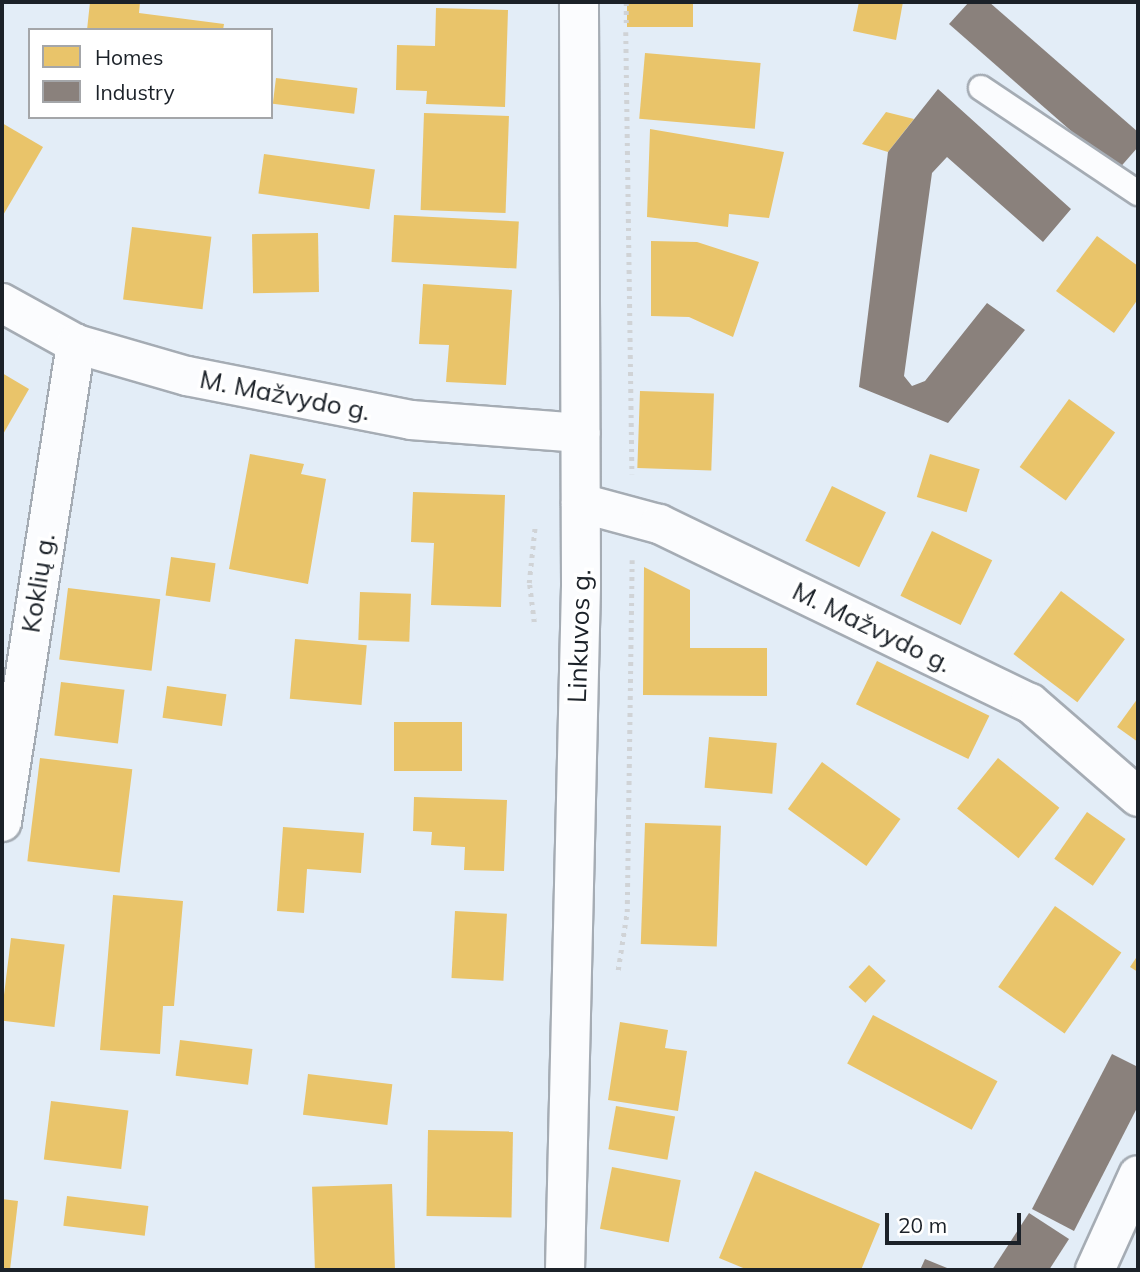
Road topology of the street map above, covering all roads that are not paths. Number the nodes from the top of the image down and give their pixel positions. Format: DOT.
graph roads {
  1 [pos="579,2"];
  2 [pos="981,88"];
  3 [pos="1138,193"];
  4 [pos="2,303"];
  5 [pos="76,344"];
  6 [pos="581,433"];
  7 [pos="581,503"];
  8 [pos="1138,797"];
  9 [pos="2,822"];
  10 [pos="1138,1175"];
  11 [pos="565,1270"];
  12 [pos="1095,1270"];
  1 -- 6 [label="street, Linkuvos g."];
  2 -- 3 [label="lane"];
  4 -- 5 [label="street, M. Mažvydo g."];
  5 -- 6 [label="street, M. Mažvydo g."];
  5 -- 9 [label="street, Koklių g."];
  6 -- 7 [label="street, Linkuvos g."];
  7 -- 8 [label="street, M. Mažvydo g."];
  7 -- 11 [label="street, Linkuvos g."];
  10 -- 12 [label="street"];
}
